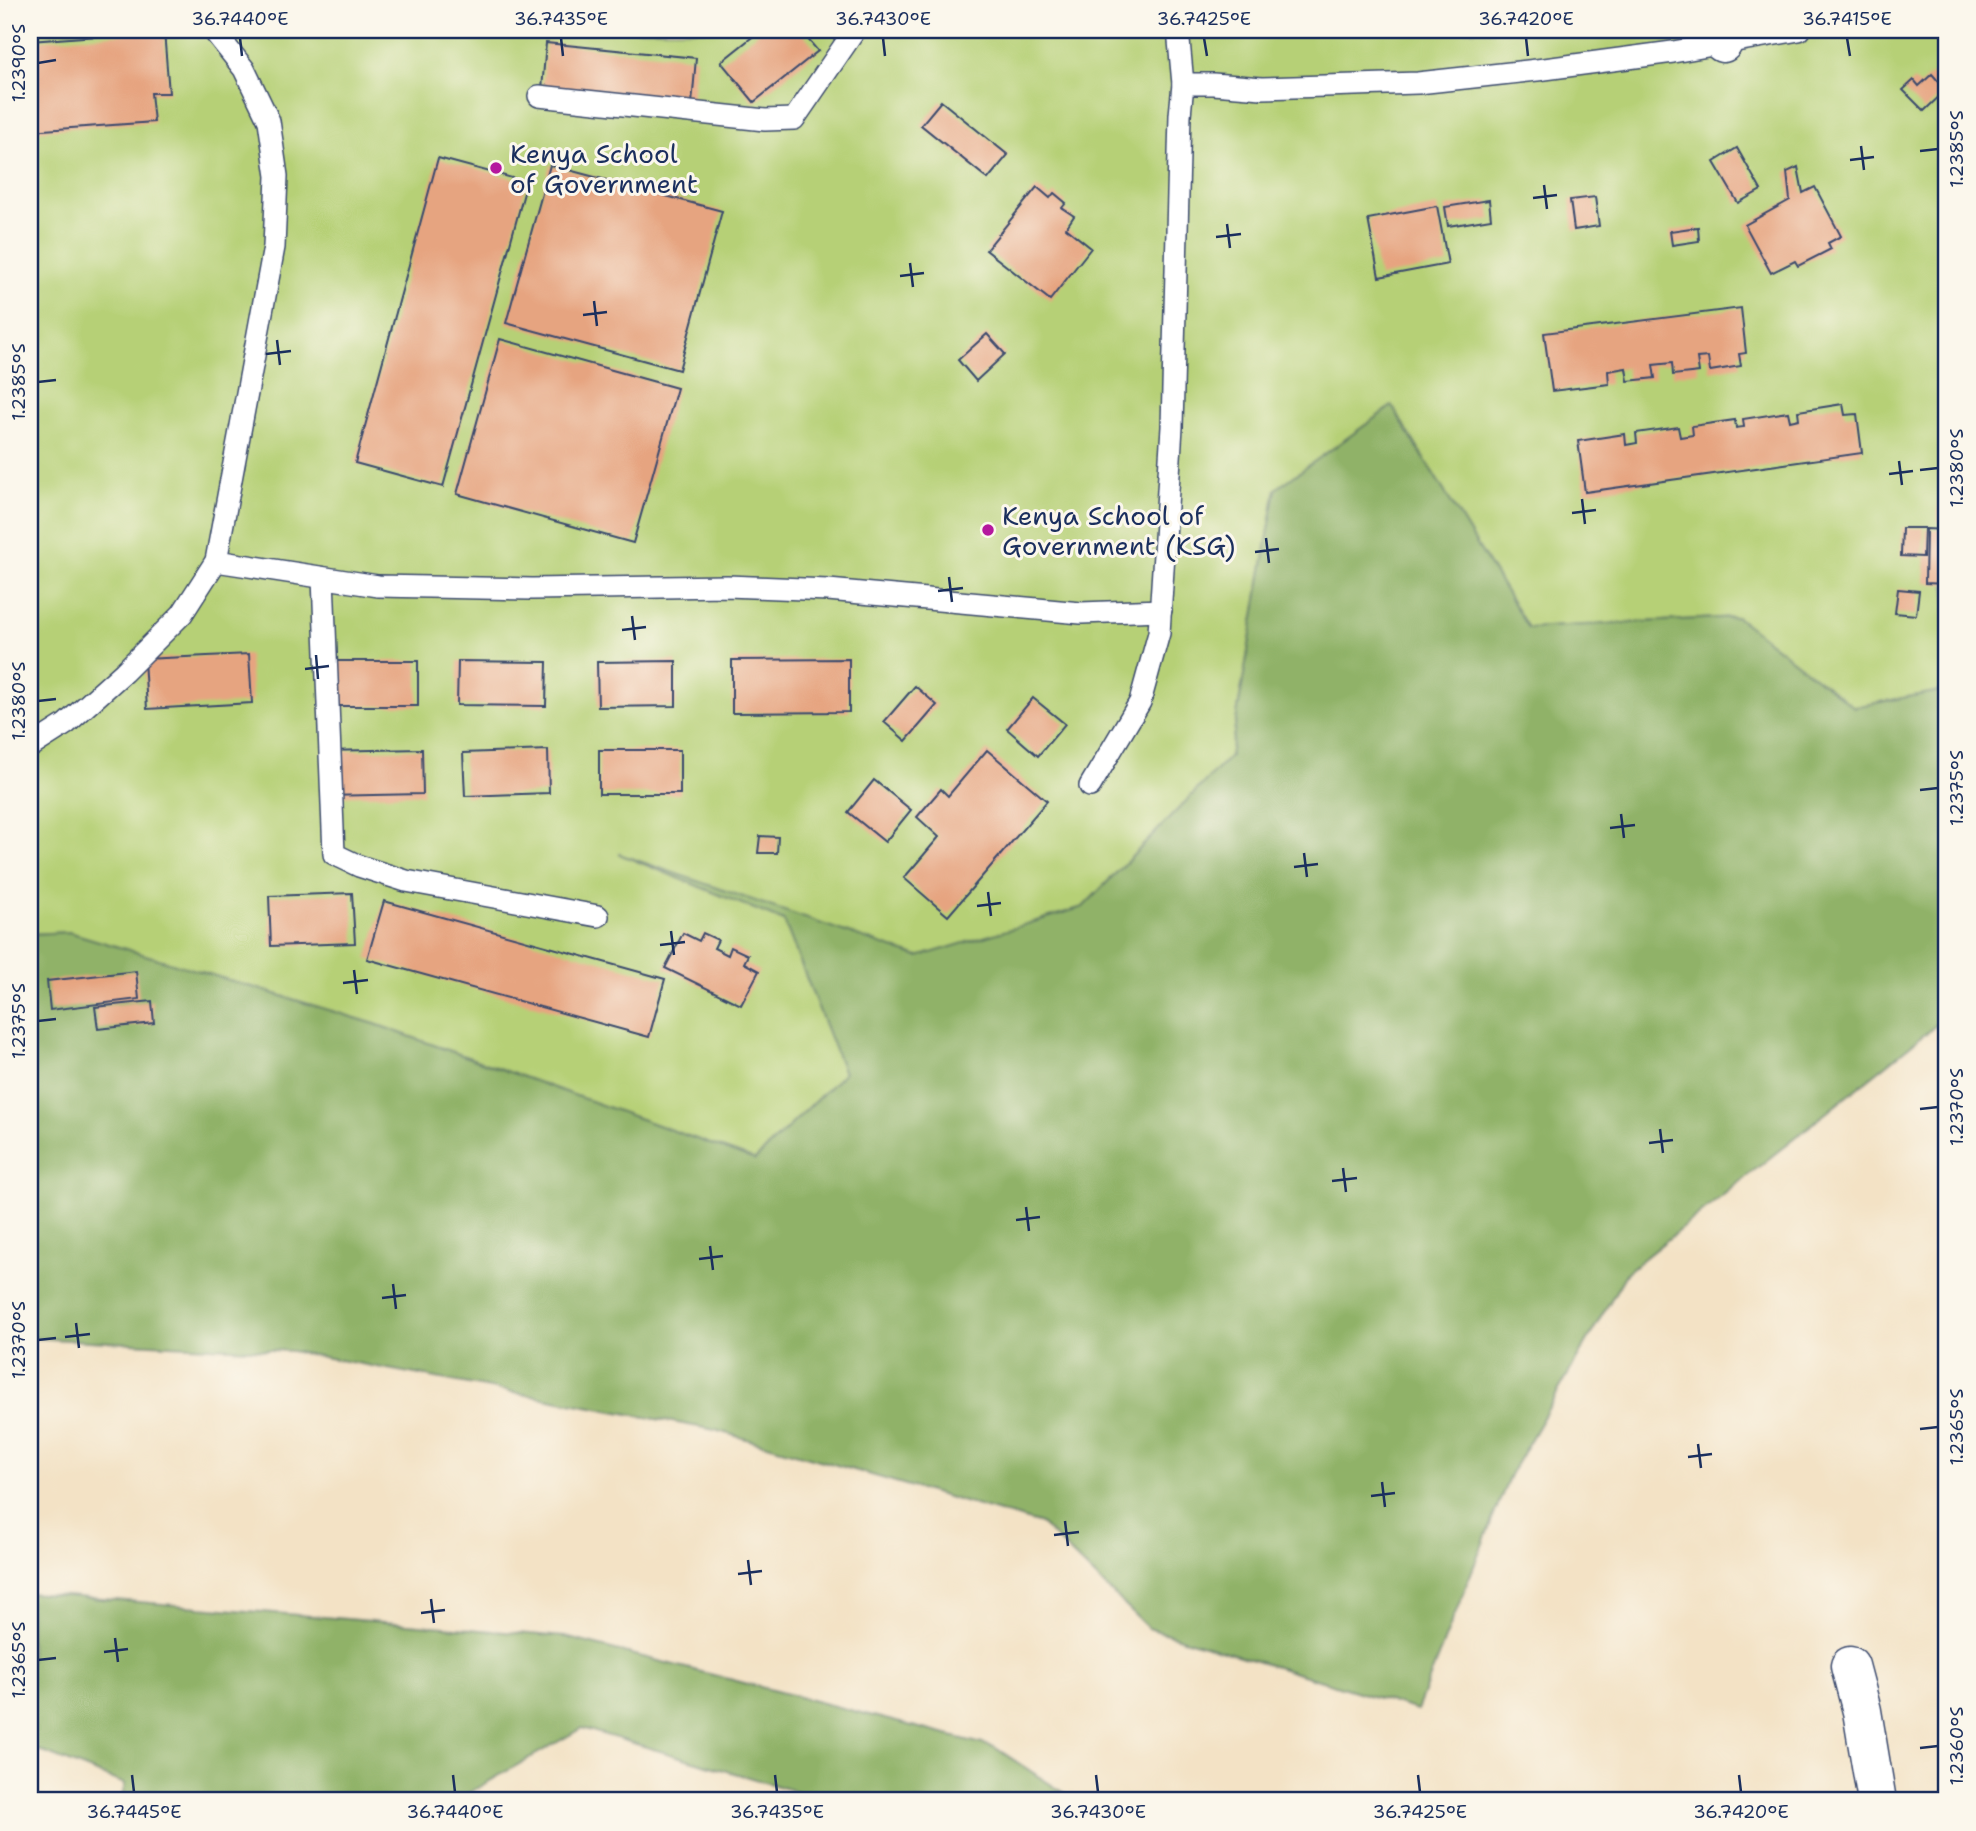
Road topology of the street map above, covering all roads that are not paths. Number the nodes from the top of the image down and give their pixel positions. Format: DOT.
graph roads {
  1 [pos="213,30"];
  2 [pos="855,30"];
  3 [pos="1178,30"];
  4 [pos="1799,30"];
  5 [pos="1722,37"];
  6 [pos="1183,84"];
  7 [pos="539,96"];
  8 [pos="216,561"];
  9 [pos="323,578"];
  10 [pos="1161,610"];
  11 [pos="30,747"];
  12 [pos="1090,786"];
  13 [pos="598,916"];
  14 [pos="1850,1666"];
  15 [pos="1877,1801"];
  1 -- 8 [label="lane"];
  2 -- 7 [label="lane"];
  3 -- 6 [label="lane"];
  4 -- 5 [label="lane"];
  5 -- 6 [label="lane"];
  6 -- 10 [label="lane"];
  8 -- 9 [label="lane"];
  8 -- 11 [label="lane"];
  9 -- 10 [label="lane"];
  9 -- 13 [label="lane"];
  10 -- 12 [label="lane"];
  14 -- 15 [label="street"];
}
